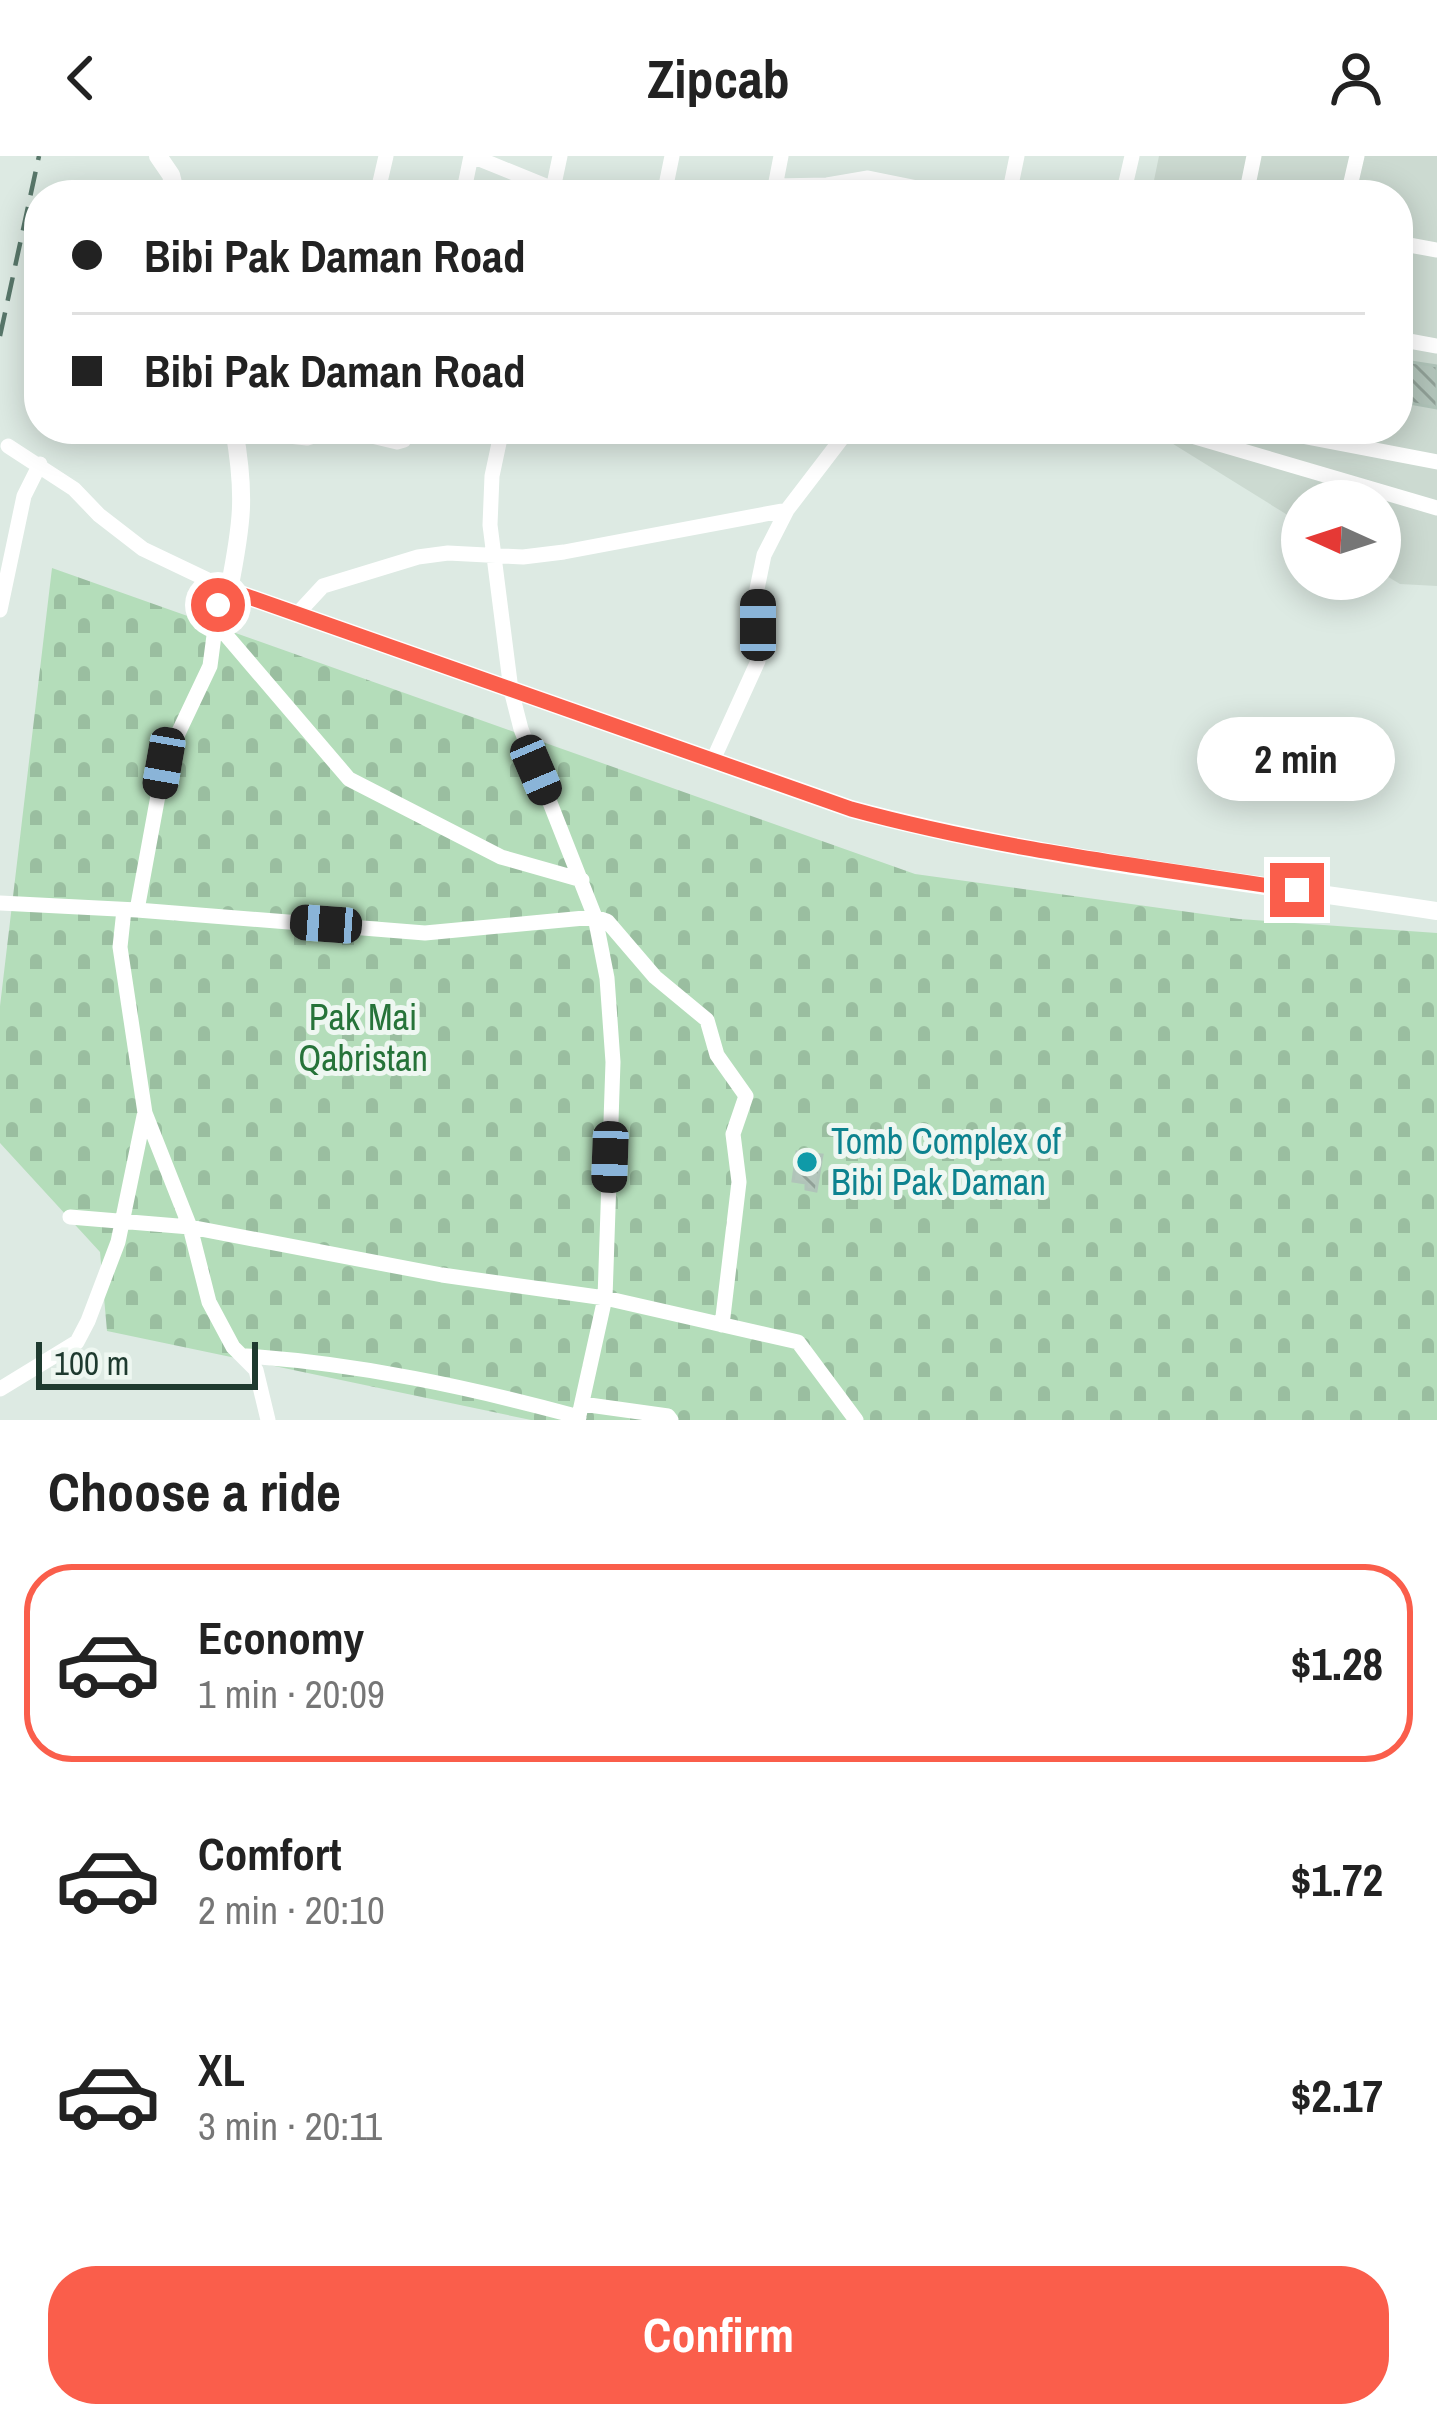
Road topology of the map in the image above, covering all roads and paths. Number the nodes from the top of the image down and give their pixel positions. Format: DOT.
graph roads {
  1 [pos="472,156"];
  2 [pos="533,180"];
  3 [pos="236,444"];
  4 [pos="499,444"];
  5 [pos="836,444"];
  6 [pos="1230,444"];
  7 [pos="1344,444"];
  8 [pos="8,446"];
  9 [pos="1437,462"];
  10 [pos="40,464"];
  11 [pos="1437,508"];
  12 [pos="787,510"];
  13 [pos="493,557"];
  14 [pos="229,590"];
  15 [pos="0,610"];
  16 [pos="298,613"];
  17 [pos="214,621"];
  18 [pos="511,690"];
  19 [pos="713,760"];
  20 [pos="582,880"];
  21 [pos="0,903"];
  22 [pos="130,910"];
  23 [pos="1437,911"];
  24 [pos="596,917"];
  25 [pos="145,1113"];
  26 [pos="70,1217"];
  27 [pos="123,1220"];
  28 [pos="190,1227"];
  29 [pos="605,1298"];
  30 [pos="722,1324"];
  31 [pos="246,1356"];
  32 [pos="0,1389"];
  33 [pos="580,1414"];
  34 [pos="268,1420"];
  35 [pos="671,1420"];
  36 [pos="856,1420"];
  1 -- 2 [label="street"];
  3 -- 14 [label="street"];
  4 -- 13 [label="street"];
  5 -- 12 [label="street"];
  6 -- 11 [label="street"];
  7 -- 9 [label="street"];
  8 -- 10 [label="street"];
  10 -- 14 [label="street"];
  10 -- 15 [label="street"];
  12 -- 13 [label="street"];
  12 -- 19 [label="street"];
  13 -- 16 [label="street"];
  13 -- 18 [label="street"];
  14 -- 16 [label="street"];
  14 -- 17 [label="street"];
  16 -- 18 [label="street"];
  17 -- 20 [label="street"];
  17 -- 22 [label="street"];
  18 -- 19 [label="street"];
  18 -- 20 [label="street"];
  19 -- 23 [label="street"];
  20 -- 24 [label="street"];
  21 -- 22 [label="street"];
  22 -- 24 [label="street"];
  22 -- 25 [label="street"];
  24 -- 29 [label="street"];
  24 -- 30 [label="street"];
  25 -- 27 [label="street"];
  25 -- 28 [label="street"];
  26 -- 27 [label="street"];
  27 -- 28 [label="street"];
  27 -- 32 [label="street"];
  28 -- 29 [label="street"];
  28 -- 31 [label="street"];
  29 -- 30 [label="street"];
  29 -- 33 [label="street"];
  30 -- 36 [label="street"];
  31 -- 33 [label="street"];
  31 -- 34 [label="street"];
  33 -- 35 [label="street"];
}
